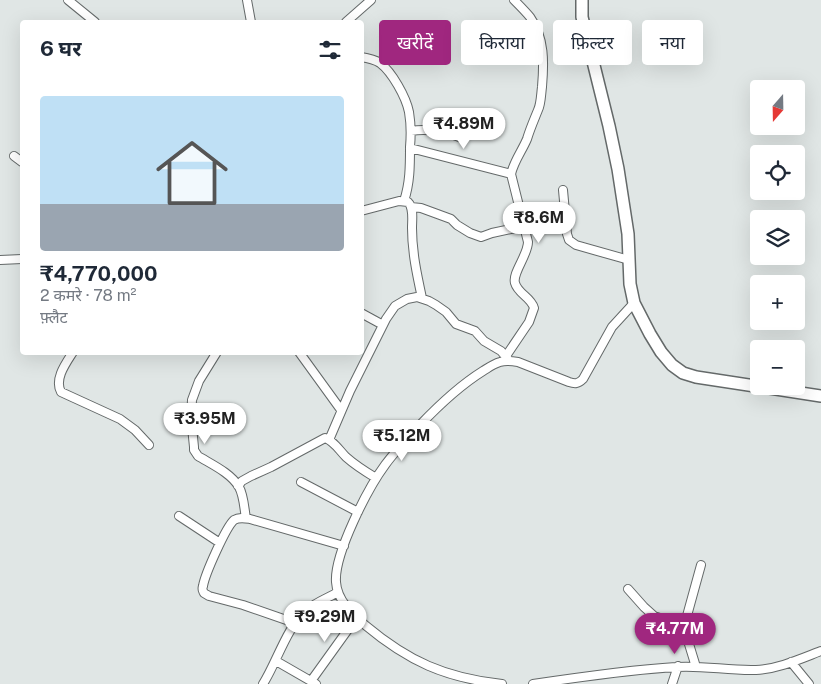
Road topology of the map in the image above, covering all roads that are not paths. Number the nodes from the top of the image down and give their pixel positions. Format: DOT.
graph roads {
  1 [pos="68,0"];
  2 [pos="247,0"];
  3 [pos="371,0"];
  4 [pos="514,0"];
  5 [pos="582,0"];
  6 [pos="93,20"];
  7 [pos="251,20"];
  8 [pos="348,20"];
  9 [pos="364,58"];
  10 [pos="411,131"];
  11 [pos="462,138"];
  12 [pos="410,148"];
  13 [pos="14,156"];
  14 [pos="20,160"];
  15 [pos="511,174"];
  16 [pos="563,190"];
  17 [pos="404,201"];
  18 [pos="411,207"];
  19 [pos="364,209"];
  20 [pos="525,226"];
  21 [pos="20,259"];
  22 [pos="0,260"];
  23 [pos="629,260"];
  24 [pos="422,298"];
  25 [pos="634,303"];
  26 [pos="364,315"];
  27 [pos="383,325"];
  28 [pos="71,355"];
  29 [pos="215,355"];
  30 [pos="301,355"];
  31 [pos="508,358"];
  32 [pos="821,396"];
  33 [pos="341,410"];
  34 [pos="329,440"];
  35 [pos="149,445"];
  36 [pos="376,478"];
  37 [pos="301,482"];
  38 [pos="238,486"];
  39 [pos="358,512"];
  40 [pos="179,516"];
  41 [pos="246,518"];
  42 [pos="220,543"];
  43 [pos="344,546"];
  44 [pos="701,565"];
  45 [pos="628,589"];
  46 [pos="338,592"];
  47 [pos="357,617"];
  48 [pos="295,623"];
  49 [pos="685,627"];
  50 [pos="821,651"];
  51 [pos="276,661"];
  52 [pos="791,662"];
  53 [pos="678,666"];
  54 [pos="696,667"];
  55 [pos="592,675"];
  56 [pos="459,681"];
  57 [pos="562,682"];
  58 [pos="314,683"];
  59 [pos="263,684"];
  60 [pos="502,684"];
  61 [pos="533,684"];
  62 [pos="592,684"];
  63 [pos="672,684"];
  64 [pos="809,684"];
  1 -- 6 [label="street"];
  2 -- 7 [label="street"];
  3 -- 8 [label="street"];
  4 -- 15 [label="street"];
  5 -- 23 [label="street"];
  9 -- 10 [label="street"];
  10 -- 11 [label="street"];
  10 -- 12 [label="street"];
  12 -- 15 [label="street"];
  12 -- 17 [label="street"];
  13 -- 14 [label="street"];
  15 -- 20 [label="street"];
  16 -- 23 [label="street"];
  17 -- 18 [label="street"];
  17 -- 19 [label="street"];
  18 -- 20 [label="street"];
  18 -- 24 [label="street"];
  20 -- 31 [label="street"];
  21 -- 22 [label="street"];
  23 -- 25 [label="street"];
  24 -- 27 [label="street"];
  24 -- 31 [label="street"];
  25 -- 31 [label="street"];
  25 -- 32 [label="street"];
  26 -- 27 [label="street"];
  27 -- 33 [label="street"];
  28 -- 35 [label="street"];
  29 -- 38 [label="street"];
  30 -- 33 [label="street"];
  31 -- 36 [label="street"];
  33 -- 34 [label="street"];
  34 -- 36 [label="street"];
  34 -- 38 [label="street"];
  36 -- 39 [label="street"];
  37 -- 39 [label="street"];
  38 -- 41 [label="street"];
  39 -- 43 [label="street"];
  40 -- 42 [label="street"];
  41 -- 42 [label="street"];
  41 -- 43 [label="street"];
  42 -- 48 [label="street"];
  43 -- 46 [label="street"];
  44 -- 49 [label="street"];
  45 -- 49 [label="street"];
  46 -- 47 [label="street"];
  46 -- 48 [label="street"];
  47 -- 56 [label="street"];
  47 -- 58 [label="street"];
  48 -- 51 [label="street"];
  49 -- 54 [label="street"];
  50 -- 52 [label="street"];
  51 -- 58 [label="street"];
  51 -- 59 [label="street"];
  52 -- 54 [label="street"];
  52 -- 64 [label="street"];
  53 -- 54 [label="street"];
  53 -- 55 [label="street"];
  53 -- 63 [label="street"];
  55 -- 57 [label="street"];
  55 -- 62 [label="street"];
  56 -- 60 [label="street"];
  57 -- 61 [label="street"];
}
